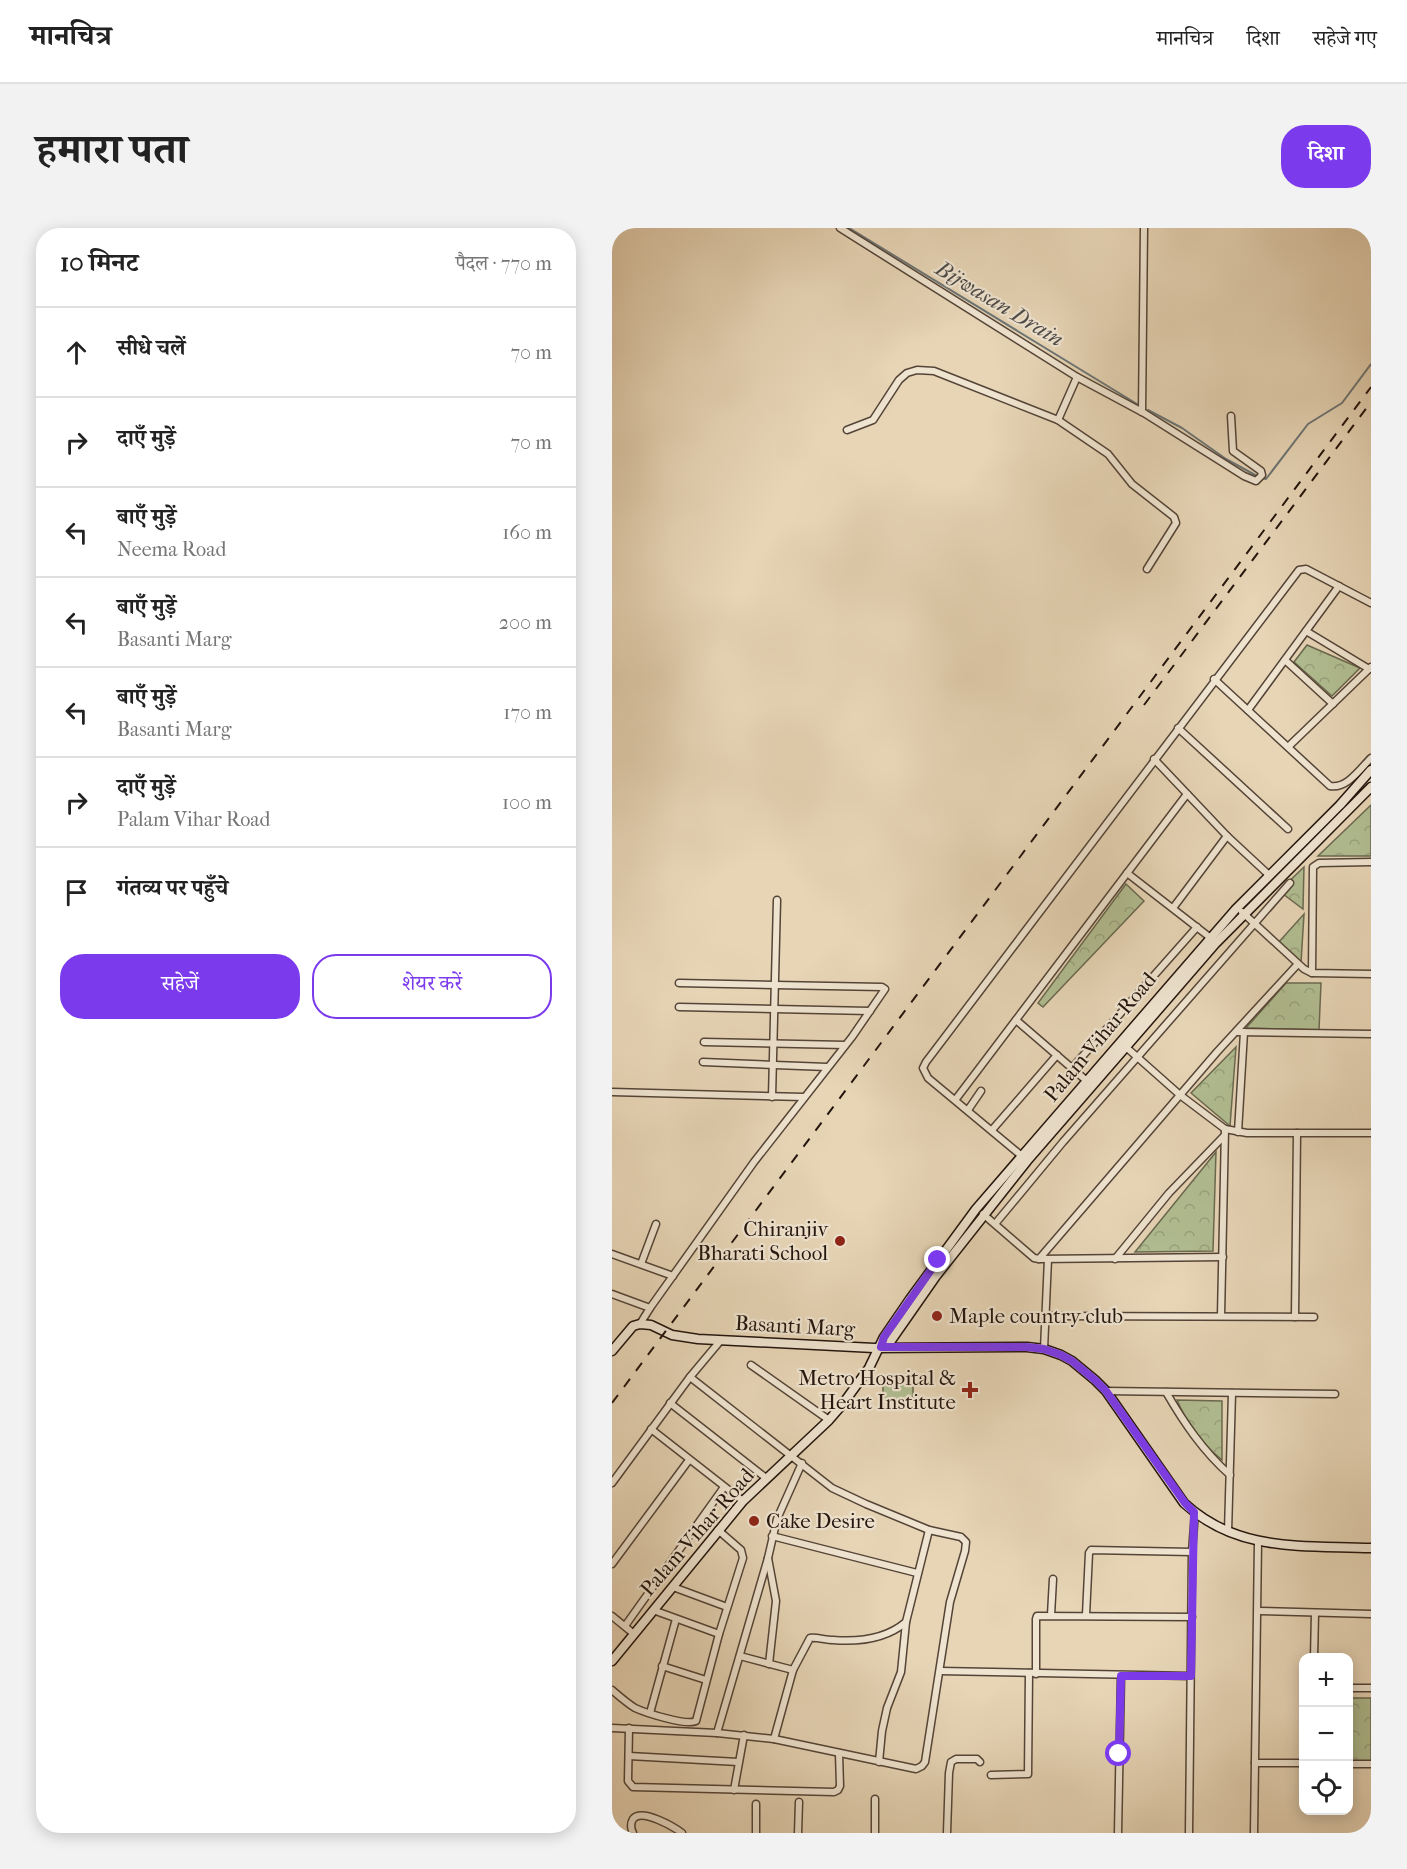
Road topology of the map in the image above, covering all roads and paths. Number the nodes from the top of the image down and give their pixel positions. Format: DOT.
graph roads {
  1 [pos="840,228"];
  2 [pos="1144,228"];
  3 [pos="1077,377"];
  4 [pos="1142,412"];
  5 [pos="1231,416"];
  6 [pos="1058,420"];
  7 [pos="847,430"];
  8 [pos="1147,569"];
  9 [pos="1339,586"];
  10 [pos="1371,603"];
  11 [pos="1306,631"];
  12 [pos="1285,660"];
  13 [pos="1370,668"];
  14 [pos="1215,679"];
  15 [pos="1333,704"];
  16 [pos="1248,710"];
  17 [pos="1178,728"];
  18 [pos="1287,747"];
  19 [pos="1371,758"];
  20 [pos="1154,759"];
  21 [pos="1371,770"];
  22 [pos="1371,787"];
  23 [pos="1187,794"];
  24 [pos="1288,829"];
  25 [pos="1227,836"];
  26 [pos="1371,862"];
  27 [pos="1127,873"];
  28 [pos="1269,876"];
  29 [pos="1290,883"];
  30 [pos="777,900"];
  31 [pos="1173,909"];
  32 [pos="1240,911"];
  33 [pos="1252,924"];
  34 [pos="1197,927"];
  35 [pos="1213,940"];
  36 [pos="1297,965"];
  37 [pos="1312,973"];
  38 [pos="1371,974"];
  39 [pos="680,983"];
  40 [pos="776,984"];
  41 [pos="679,1007"];
  42 [pos="775,1009"];
  43 [pos="870,1011"];
  44 [pos="1016,1020"];
  45 [pos="1236,1032"];
  46 [pos="1244,1032"];
  47 [pos="1371,1035"];
  48 [pos="704,1042"];
  49 [pos="774,1042"];
  50 [pos="845,1045"];
  51 [pos="1127,1048"];
  52 [pos="1057,1055"];
  53 [pos="1138,1057"];
  54 [pos="703,1062"];
  55 [pos="773,1064"];
  56 [pos="827,1067"];
  57 [pos="1072,1068"];
  58 [pos="1090,1084"];
  59 [pos="981,1091"];
  60 [pos="612,1092"];
  61 [pos="1180,1095"];
  62 [pos="772,1097"];
  63 [pos="804,1097"];
  64 [pos="956,1100"];
  65 [pos="968,1110"];
  66 [pos="992,1130"];
  67 [pos="1225,1132"];
  68 [pos="1239,1132"];
  69 [pos="1297,1132"];
  70 [pos="1371,1134"];
  71 [pos="1024,1158"];
  72 [pos="983,1214"];
  73 [pos="656,1224"];
  74 [pos="995,1224"];
  75 [pos="612,1254"];
  76 [pos="1222,1257"];
  77 [pos="1039,1259"];
  78 [pos="1048,1259"];
  79 [pos="1115,1259"];
  80 [pos="641,1264"];
  81 [pos="673,1276"];
  82 [pos="612,1294"];
  83 [pos="650,1308"];
  84 [pos="1046,1316"];
  85 [pos="1221,1316"];
  86 [pos="1295,1317"];
  87 [pos="1314,1317"];
  88 [pos="640,1324"];
  89 [pos="721,1341"];
  90 [pos="881,1347"];
  91 [pos="1044,1349"];
  92 [pos="612,1351"];
  93 [pos="751,1365"];
  94 [pos="690,1377"];
  95 [pos="1106,1391"];
  96 [pos="1166,1392"];
  97 [pos="1232,1393"];
  98 [pos="1335,1394"];
  99 [pos="670,1403"];
  100 [pos="829,1420"];
  101 [pos="651,1430"];
  102 [pos="792,1455"];
  103 [pos="689,1460"];
  104 [pos="802,1463"];
  105 [pos="1230,1475"];
  106 [pos="766,1478"];
  107 [pos="612,1483"];
  108 [pos="724,1487"];
  109 [pos="743,1501"];
  110 [pos="1194,1512"];
  111 [pos="718,1530"];
  112 [pos="929,1530"];
  113 [pos="1228,1532"];
  114 [pos="772,1536"];
  115 [pos="1258,1542"];
  116 [pos="1371,1548"];
  117 [pos="1192,1552"];
  118 [pos="768,1558"];
  119 [pos="612,1564"];
  120 [pos="917,1573"];
  121 [pos="1053,1579"];
  122 [pos="673,1587"];
  123 [pos="727,1606"];
  124 [pos="653,1610"];
  125 [pos="1258,1611"];
  126 [pos="1315,1613"];
  127 [pos="1371,1614"];
  128 [pos="1051,1615"];
  129 [pos="1086,1615"];
  130 [pos="612,1616"];
  131 [pos="1192,1617"];
  132 [pos="676,1619"];
  133 [pos="906,1622"];
  134 [pos="625,1626"];
  135 [pos="634,1634"];
  136 [pos="719,1634"];
  137 [pos="1314,1653"];
  138 [pos="740,1656"];
  139 [pos="612,1661"];
  140 [pos="769,1664"];
  141 [pos="662,1666"];
  142 [pos="793,1670"];
  143 [pos="940,1671"];
  144 [pos="1033,1673"];
  145 [pos="1121,1676"];
  146 [pos="1191,1676"];
  147 [pos="706,1680"];
  148 [pos="1353,1688"];
  149 [pos="1371,1688"];
  150 [pos="612,1690"];
  151 [pos="650,1713"];
  152 [pos="612,1728"];
  153 [pos="629,1728"];
  154 [pos="717,1733"];
  155 [pos="744,1736"];
  156 [pos="774,1739"];
  157 [pos="839,1754"];
  158 [pos="629,1756"];
  159 [pos="738,1762"];
  160 [pos="879,1762"];
  161 [pos="980,1762"];
  162 [pos="1255,1763"];
  163 [pos="1299,1763"];
  164 [pos="1353,1764"];
  165 [pos="1371,1764"];
  166 [pos="991,1775"];
  167 [pos="734,1790"];
  168 [pos="875,1799"];
  169 [pos="799,1802"];
  170 [pos="756,1804"];
  171 [pos="633,1833"];
  172 [pos="682,1833"];
  173 [pos="756,1833"];
  174 [pos="798,1833"];
  175 [pos="874,1833"];
  176 [pos="947,1833"];
  177 [pos="1118,1833"];
  178 [pos="1189,1833"];
  179 [pos="1254,1833"];
  1 -- 3 [label="street"];
  2 -- 4 [label="street"];
  3 -- 4 [label="street"];
  3 -- 6 [label="street"];
  4 -- 5 [label="street"];
  6 -- 7 [label="street"];
  6 -- 8 [label="street"];
  9 -- 10 [label="street"];
  9 -- 11 [label="street"];
  9 -- 14 [label="street"];
  11 -- 12 [label="street"];
  11 -- 13 [label="street"];
  12 -- 15 [label="street"];
  12 -- 16 [label="street"];
  13 -- 15 [label="street"];
  14 -- 16 [label="street"];
  14 -- 17 [label="street"];
  15 -- 18 [label="street"];
  16 -- 18 [label="street"];
  17 -- 20 [label="street"];
  17 -- 24 [label="street"];
  18 -- 19 [label="street"];
  20 -- 23 [label="street"];
  20 -- 64 [label="street"];
  21 -- 28 [label="street, Palam Vihar Road"];
  22 -- 32 [label="street, Palam Vihar Road"];
  23 -- 25 [label="street"];
  23 -- 27 [label="street"];
  25 -- 28 [label="street"];
  25 -- 31 [label="street"];
  26 -- 37 [label="street"];
  27 -- 31 [label="street"];
  27 -- 44 [label="street"];
  28 -- 32 [label="street, Palam Vihar Road"];
  29 -- 33 [label="street"];
  30 -- 40 [label="street"];
  31 -- 34 [label="street"];
  32 -- 33 [label="street"];
  32 -- 35 [label="street, Palam Vihar Road"];
  33 -- 36 [label="street"];
  33 -- 53 [label="street"];
  34 -- 35 [label="street"];
  34 -- 57 [label="street"];
  35 -- 51 [label="street, Palam Vihar Road"];
  35 -- 58 [label="street, Palam Vihar Road"];
  36 -- 37 [label="street"];
  36 -- 45 [label="street"];
  37 -- 38 [label="street"];
  39 -- 40 [label="street"];
  40 -- 42 [label="street"];
  40 -- 43 [label="street"];
  41 -- 42 [label="street"];
  42 -- 43 [label="street"];
  42 -- 49 [label="street"];
  43 -- 50 [label="street"];
  44 -- 52 [label="street"];
  44 -- 64 [label="street"];
  45 -- 46 [label="street"];
  45 -- 61 [label="street"];
  46 -- 47 [label="street"];
  46 -- 68 [label="street"];
  48 -- 49 [label="street"];
  49 -- 50 [label="street"];
  49 -- 55 [label="street"];
  50 -- 56 [label="street"];
  51 -- 53 [label="street"];
  51 -- 58 [label="street, Palam Vihar Road"];
  52 -- 57 [label="street"];
  52 -- 66 [label="street"];
  53 -- 61 [label="street"];
  53 -- 74 [label="street"];
  54 -- 55 [label="street"];
  55 -- 56 [label="street"];
  55 -- 62 [label="street"];
  56 -- 63 [label="street"];
  57 -- 58 [label="street"];
  58 -- 71 [label="street, Palam Vihar Road"];
  59 -- 65 [label="street"];
  60 -- 62 [label="street"];
  61 -- 67 [label="street"];
  61 -- 77 [label="street"];
  62 -- 63 [label="street"];
  63 -- 81 [label="street"];
  64 -- 65 [label="street"];
  65 -- 66 [label="street"];
  66 -- 71 [label="street"];
  67 -- 68 [label="street"];
  67 -- 76 [label="street"];
  67 -- 79 [label="street"];
  68 -- 69 [label="street"];
  69 -- 70 [label="street"];
  69 -- 86 [label="street"];
  71 -- 72 [label="street, Palam Vihar Road"];
  71 -- 90 [label="street, Palam Vihar Road"];
  72 -- 74 [label="street"];
  72 -- 90 [label="street, Palam Vihar Road"];
  73 -- 80 [label="street"];
  74 -- 77 [label="street"];
  75 -- 80 [label="street"];
  76 -- 79 [label="street"];
  76 -- 85 [label="street"];
  77 -- 78 [label="street"];
  78 -- 79 [label="street"];
  78 -- 84 [label="street"];
  80 -- 81 [label="street"];
  81 -- 83 [label="street"];
  82 -- 83 [label="street"];
  83 -- 88 [label="street"];
  84 -- 85 [label="street"];
  84 -- 91 [label="street"];
  85 -- 86 [label="street"];
  86 -- 87 [label="street"];
  88 -- 89 [label="street, Basanti Marg"];
  88 -- 92 [label="street"];
  89 -- 90 [label="street, Basanti Marg"];
  89 -- 94 [label="street"];
  90 -- 91 [label="street, Basanti Marg"];
  90 -- 100 [label="street, Palam Vihar Road"];
  91 -- 95 [label="street, Basanti Marg"];
  93 -- 100 [label="street"];
  94 -- 99 [label="street"];
  94 -- 102 [label="street"];
  95 -- 96 [label="street"];
  95 -- 110 [label="street, Basanti Marg"];
  96 -- 97 [label="street"];
  96 -- 105 [label="street"];
  97 -- 98 [label="street"];
  97 -- 105 [label="street"];
  99 -- 101 [label="street"];
  99 -- 106 [label="street"];
  100 -- 102 [label="street, Palam Vihar Road"];
  101 -- 103 [label="street"];
  101 -- 107 [label="street"];
  102 -- 104 [label="street"];
  102 -- 106 [label="street, Palam Vihar Road"];
  103 -- 108 [label="street"];
  103 -- 119 [label="street"];
  104 -- 112 [label="street"];
  104 -- 114 [label="street"];
  105 -- 113 [label="street"];
  106 -- 109 [label="street, Palam Vihar Road"];
  108 -- 109 [label="street"];
  108 -- 134 [label="street"];
  109 -- 111 [label="street, Palam Vihar Road"];
  110 -- 113 [label="street, Basanti Marg"];
  110 -- 117 [label="street"];
  111 -- 122 [label="street, Palam Vihar Road"];
  111 -- 123 [label="street"];
  112 -- 120 [label="street"];
  112 -- 143 [label="street"];
  113 -- 115 [label="street, Basanti Marg"];
  114 -- 118 [label="street"];
  114 -- 120 [label="street"];
  115 -- 116 [label="street, Basanti Marg"];
  115 -- 125 [label="street"];
  117 -- 129 [label="street"];
  117 -- 131 [label="street"];
  118 -- 138 [label="street"];
  118 -- 140 [label="street"];
  120 -- 133 [label="street"];
  121 -- 128 [label="street"];
  122 -- 123 [label="street"];
  122 -- 124 [label="street, Palam Vihar Road"];
  123 -- 136 [label="street"];
  124 -- 132 [label="street"];
  124 -- 135 [label="street, Palam Vihar Road"];
  125 -- 126 [label="street"];
  125 -- 162 [label="street"];
  126 -- 127 [label="street"];
  126 -- 137 [label="street"];
  128 -- 129 [label="street"];
  128 -- 144 [label="street"];
  129 -- 131 [label="street"];
  130 -- 134 [label="street"];
  131 -- 146 [label="street"];
  132 -- 136 [label="street"];
  132 -- 141 [label="street"];
  133 -- 142 [label="street"];
  133 -- 160 [label="street"];
  134 -- 135 [label="street"];
  135 -- 139 [label="street, Palam Vihar Road"];
  136 -- 147 [label="street"];
  138 -- 140 [label="street"];
  138 -- 154 [label="street"];
  140 -- 142 [label="street"];
  141 -- 147 [label="street"];
  141 -- 151 [label="street"];
  142 -- 156 [label="street"];
  143 -- 144 [label="street"];
  143 -- 160 [label="street"];
  144 -- 145 [label="street"];
  144 -- 166 [label="street"];
  145 -- 146 [label="street"];
  145 -- 177 [label="street"];
  146 -- 178 [label="street"];
  147 -- 151 [label="street"];
  148 -- 149 [label="street"];
  150 -- 151 [label="street"];
  152 -- 153 [label="street"];
  153 -- 154 [label="street"];
  153 -- 158 [label="street"];
  154 -- 155 [label="street"];
  155 -- 156 [label="street"];
  155 -- 159 [label="street"];
  156 -- 157 [label="street"];
  157 -- 160 [label="street"];
  157 -- 167 [label="street"];
  158 -- 159 [label="street"];
  158 -- 167 [label="street"];
  159 -- 167 [label="street"];
  161 -- 176 [label="street"];
  162 -- 163 [label="street"];
  162 -- 179 [label="street"];
  164 -- 165 [label="street"];
  168 -- 175 [label="street"];
  169 -- 174 [label="street"];
  170 -- 173 [label="street"];
  171 -- 172 [label="street"];
}
